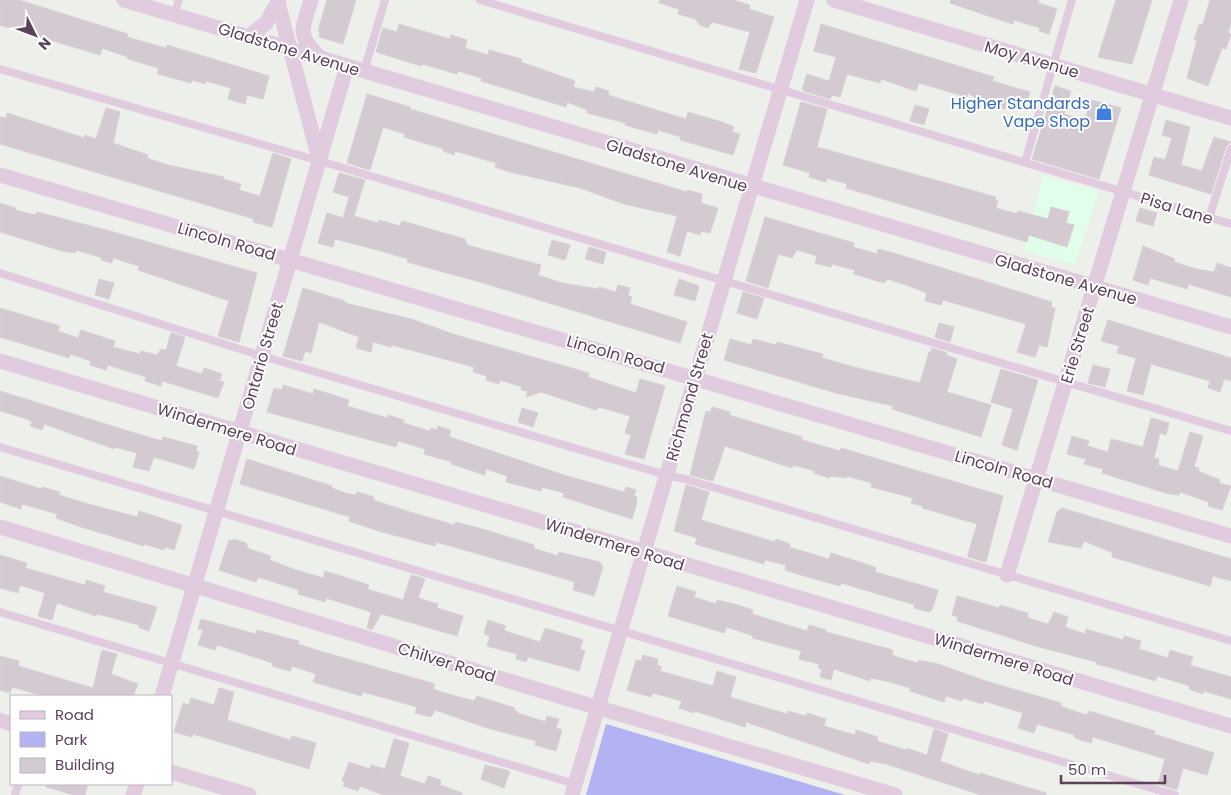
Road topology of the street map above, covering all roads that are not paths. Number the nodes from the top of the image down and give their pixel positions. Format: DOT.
graph roads {
  1 [pos="124,0"];
  2 [pos="179,0"];
  3 [pos="311,0"];
  4 [pos="385,0"];
  5 [pos="480,0"];
  6 [pos="807,0"];
  7 [pos="834,0"];
  8 [pos="1072,0"];
  9 [pos="1181,0"];
  10 [pos="278,2"];
  11 [pos="174,15"];
  12 [pos="248,37"];
  13 [pos="292,50"];
  14 [pos="321,59"];
  15 [pos="1053,65"];
  16 [pos="347,66"];
  17 [pos="0,69"];
  18 [pos="364,71"];
  19 [pos="781,90"];
  20 [pos="1153,94"];
  21 [pos="1231,118"];
  22 [pos="1231,149"];
  23 [pos="319,161"];
  24 [pos="1024,162"];
  25 [pos="0,175"];
  26 [pos="752,187"];
  27 [pos="1123,192"];
  28 [pos="1209,218"];
  29 [pos="1231,224"];
  30 [pos="290,260"];
  31 [pos="0,273"];
  32 [pos="724,280"];
  33 [pos="1095,287"];
  34 [pos="1231,327"];
  35 [pos="262,356"];
  36 [pos="0,361"];
  37 [pos="695,377"];
  38 [pos="1066,382"];
  39 [pos="1231,430"];
  40 [pos="239,432"];
  41 [pos="0,447"];
  42 [pos="666,475"];
  43 [pos="1038,478"];
  44 [pos="216,511"];
  45 [pos="0,527"];
  46 [pos="1231,536"];
  47 [pos="644,552"];
  48 [pos="1008,575"];
  49 [pos="194,585"];
  50 [pos="0,612"];
  51 [pos="621,631"];
  52 [pos="1231,641"];
  53 [pos="171,664"];
  54 [pos="162,695"];
  55 [pos="598,708"];
  56 [pos="1231,726"];
  57 [pos="172,772"];
  58 [pos="574,789"];
  59 [pos="249,795"];
  60 [pos="895,795"];
  61 [pos="1175,795"];
  1 -- 11 [label="street, Gladstone Avenue"];
  2 -- 11 [label="lane"];
  3 -- 14 [label="street"];
  4 -- 18 [label="lane"];
  5 -- 19 [label="lane, Pisa Lane"];
  6 -- 19 [label="street, Richmond Street"];
  7 -- 15 [label="street, Moy Avenue"];
  8 -- 15 [label="lane"];
  9 -- 20 [label="street, Erie Street"];
  10 -- 12 [label="street"];
  10 -- 13 [label="street"];
  11 -- 12 [label="street, Gladstone Avenue"];
  12 -- 13 [label="street, Gladstone Avenue"];
  13 -- 14 [label="street, Gladstone Avenue"];
  13 -- 23 [label="street"];
  14 -- 16 [label="street, Gladstone Avenue"];
  15 -- 20 [label="street, Moy Avenue"];
  15 -- 24 [label="lane"];
  16 -- 18 [label="street, Gladstone Avenue"];
  16 -- 23 [label="street, Ontario Street"];
  17 -- 23 [label="lane"];
  18 -- 26 [label="street, Gladstone Avenue"];
  19 -- 24 [label="lane, Pisa Lane"];
  19 -- 26 [label="street, Richmond Street"];
  20 -- 21 [label="street, Moy Avenue"];
  20 -- 27 [label="street, Erie Street"];
  22 -- 28 [label="lane"];
  23 -- 30 [label="street, Ontario Street"];
  23 -- 32 [label="lane"];
  24 -- 27 [label="lane, Pisa Lane"];
  25 -- 30 [label="street, Lincoln Road"];
  26 -- 32 [label="street, Richmond Street"];
  26 -- 33 [label="street, Gladstone Avenue"];
  27 -- 28 [label="lane, Pisa Lane"];
  27 -- 33 [label="street, Erie Street"];
  28 -- 29 [label="lane, Pisa Lane"];
  30 -- 35 [label="street, Ontario Street"];
  30 -- 37 [label="street, Lincoln Road"];
  31 -- 35 [label="lane"];
  32 -- 37 [label="street, Richmond Street"];
  32 -- 38 [label="lane"];
  33 -- 34 [label="street, Gladstone Avenue"];
  33 -- 38 [label="street, Erie Street"];
  35 -- 40 [label="street, Ontario Street"];
  35 -- 42 [label="lane"];
  36 -- 40 [label="street, Windermere Road"];
  37 -- 42 [label="street, Richmond Street"];
  37 -- 43 [label="street, Lincoln Road"];
  38 -- 39 [label="lane"];
  38 -- 43 [label="street, Erie Street"];
  40 -- 44 [label="street, Ontario Street"];
  40 -- 47 [label="street, Windermere Road"];
  41 -- 44 [label="lane"];
  42 -- 47 [label="street, Richmond Street"];
  42 -- 48 [label="lane"];
  43 -- 46 [label="street, Lincoln Road"];
  43 -- 48 [label="street, Erie Street"];
  44 -- 49 [label="street, Ontario Street"];
  44 -- 51 [label="lane"];
  45 -- 49 [label="street, Chilver Road"];
  47 -- 51 [label="street, Richmond Street"];
  47 -- 56 [label="street, Windermere Road"];
  48 -- 52 [label="lane"];
  49 -- 53 [label="street, Ontario Street"];
  49 -- 55 [label="street, Chilver Road"];
  50 -- 53 [label="lane"];
  51 -- 55 [label="street, Richmond Street"];
  51 -- 61 [label="lane"];
  53 -- 54 [label="street, Ontario Street"];
  53 -- 58 [label="lane"];
  55 -- 58 [label="street, Richmond Street"];
  55 -- 60 [label="street, Chilver Road"];
  57 -- 59 [label="street"];
}
